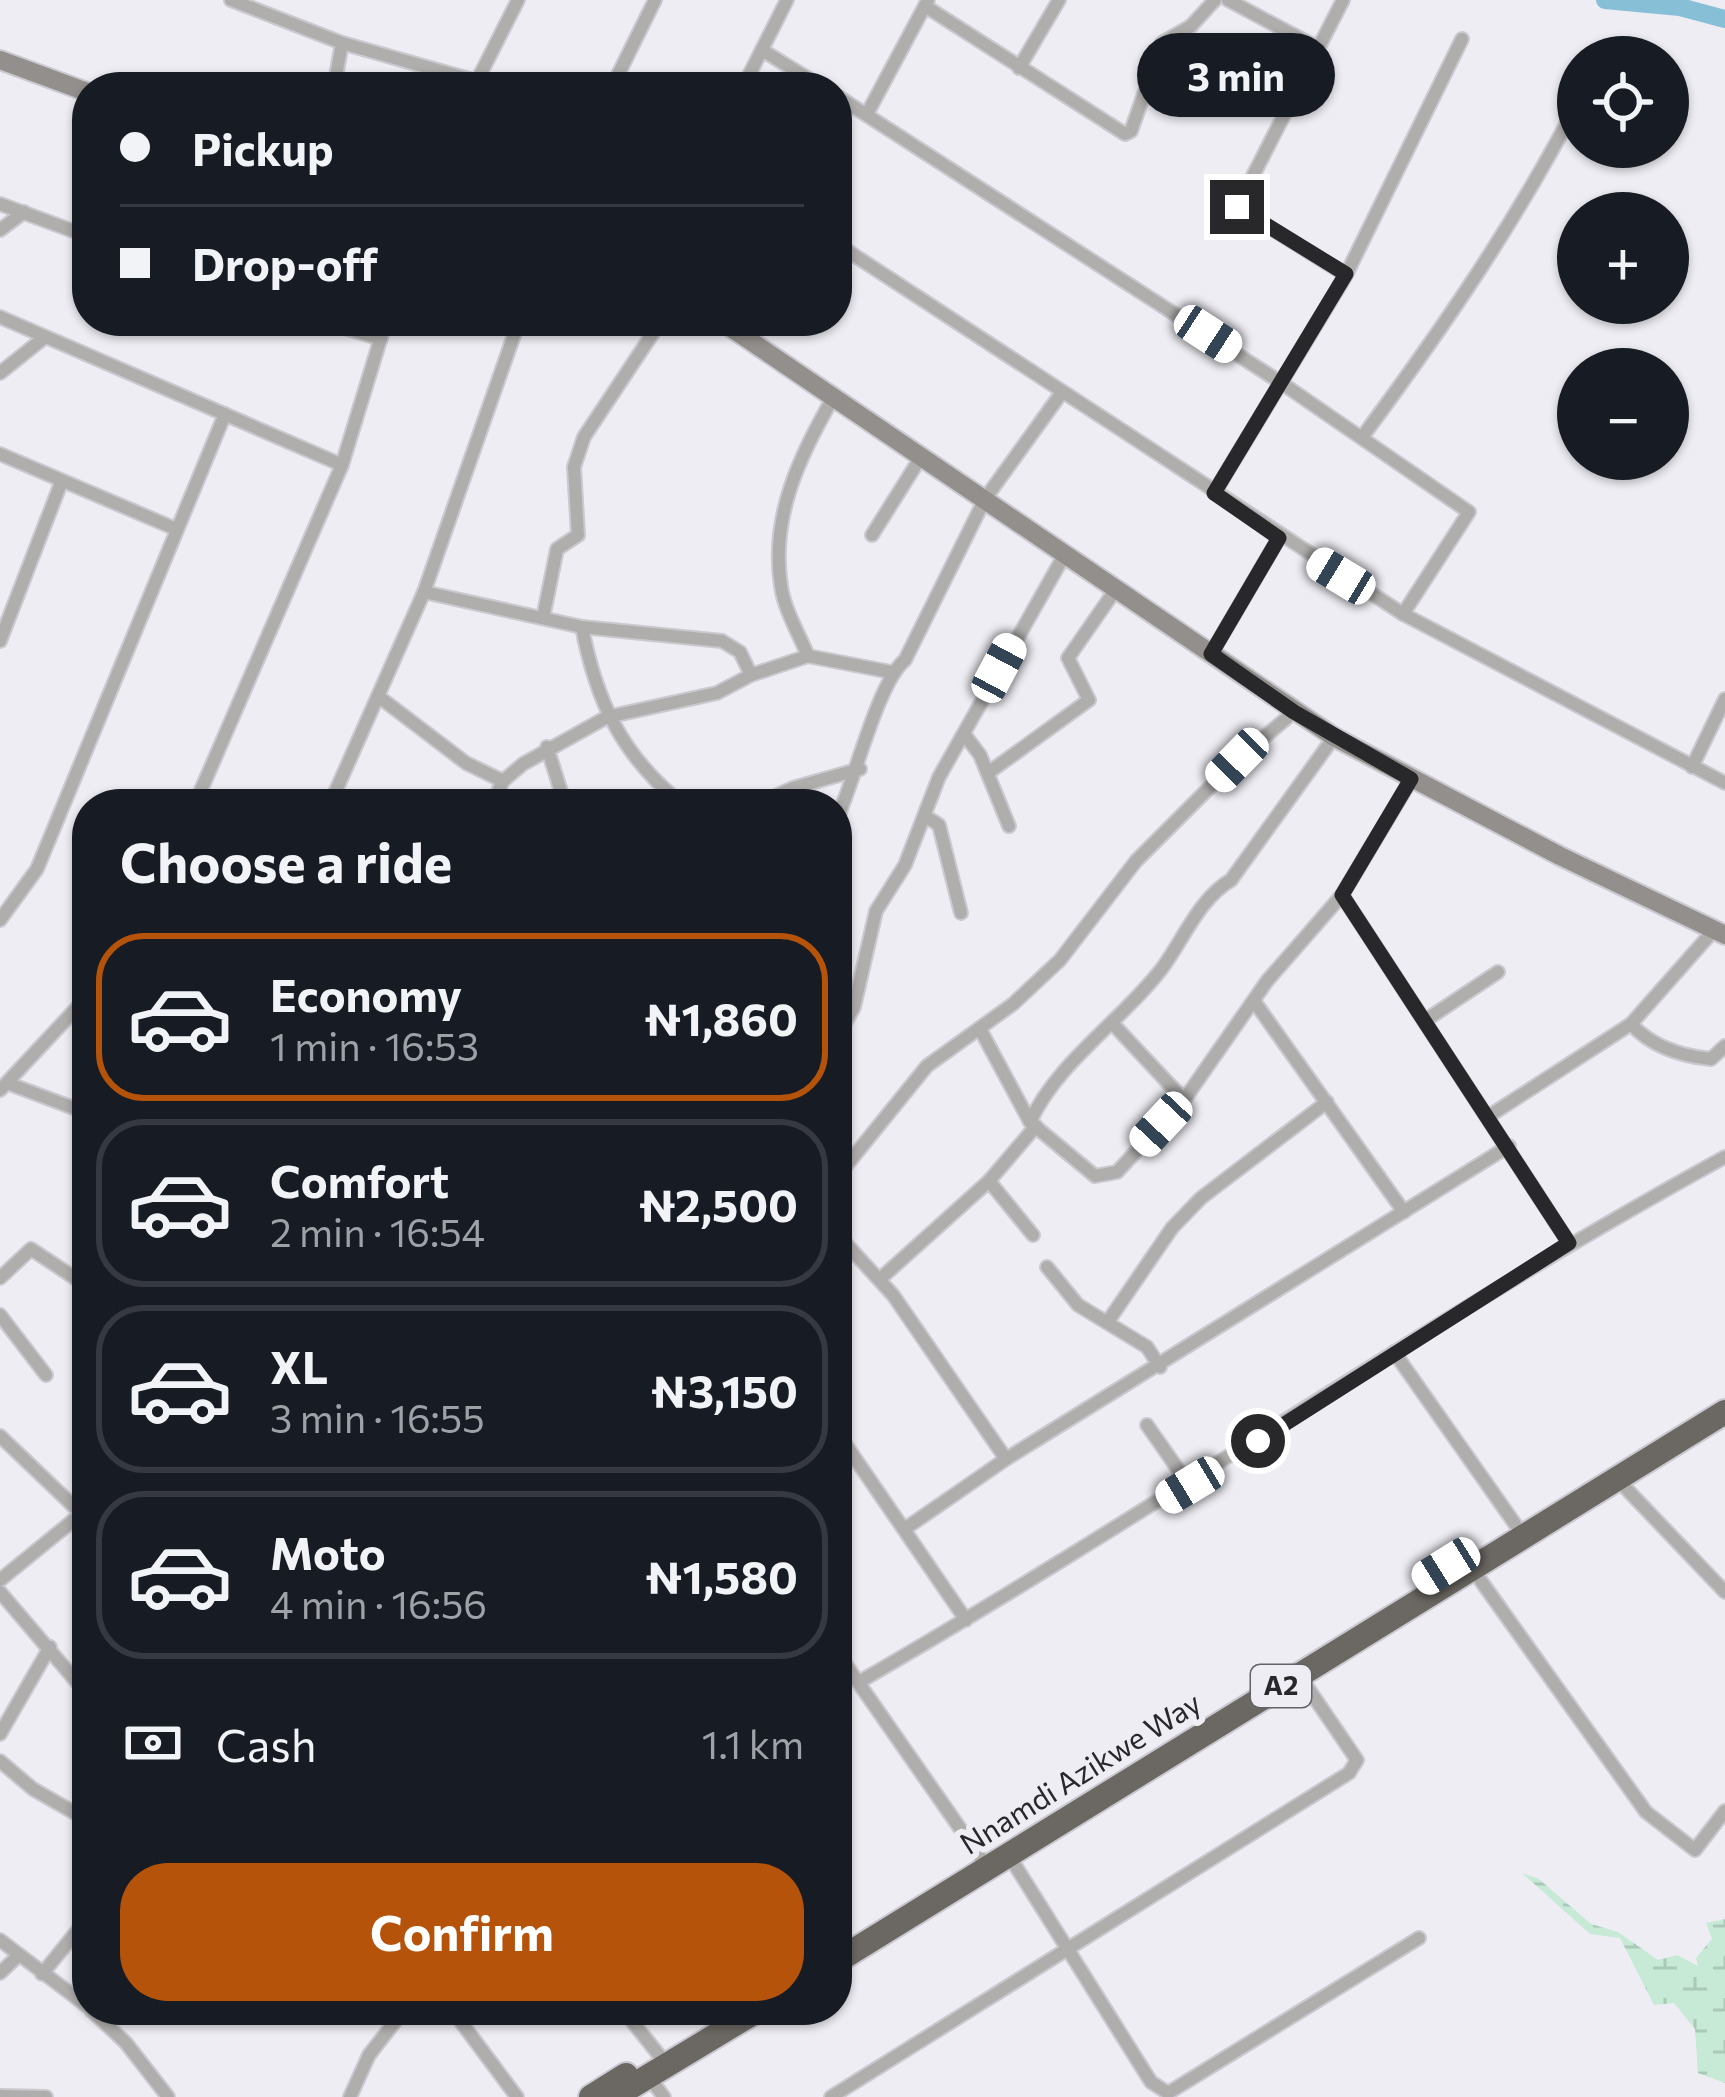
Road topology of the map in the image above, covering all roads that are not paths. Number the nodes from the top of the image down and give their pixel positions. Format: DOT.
graph roads {
  1 [pos="231,0"];
  2 [pos="518,0"];
  3 [pos="655,0"];
  4 [pos="787,0"];
  5 [pos="1059,0"];
  6 [pos="1215,0"];
  7 [pos="1228,0"];
  8 [pos="1343,0"];
  9 [pos="927,3"];
  10 [pos="249,4"];
  11 [pos="1462,39"];
  12 [pos="342,43"];
  13 [pos="1318,48"];
  14 [pos="761,50"];
  15 [pos="0,60"];
  16 [pos="1019,68"];
  17 [pos="337,72"];
  18 [pos="442,72"];
  19 [pos="482,72"];
  20 [pos="619,72"];
  21 [pos="750,72"];
  22 [pos="798,72"];
  23 [pos="72,86"];
  24 [pos="852,105"];
  25 [pos="867,114"];
  26 [pos="1557,142"];
  27 [pos="0,205"];
  28 [pos="24,212"];
  29 [pos="0,230"];
  30 [pos="72,230"];
  31 [pos="852,254"];
  32 [pos="1346,274"];
  33 [pos="0,317"];
  34 [pos="371,336"];
  35 [pos="382,336"];
  36 [pos="513,336"];
  37 [pos="651,336"];
  38 [pos="743,336"];
  39 [pos="45,337"];
  40 [pos="381,339"];
  41 [pos="0,373"];
  42 [pos="1283,384"];
  43 [pos="1060,394"];
  44 [pos="833,398"];
  45 [pos="225,414"];
  46 [pos="1363,436"];
  47 [pos="0,454"];
  48 [pos="921,458"];
  49 [pos="342,465"];
  50 [pos="62,484"];
  51 [pos="1214,493"];
  52 [pos="985,499"];
  53 [pos="176,529"];
  54 [pos="872,536"];
  55 [pos="1279,538"];
  56 [pos="1065,554"];
  57 [pos="1116,589"];
  58 [pos="424,592"];
  59 [pos="1403,614"];
  60 [pos="543,618"];
  61 [pos="582,627"];
  62 [pos="0,640"];
  63 [pos="1211,654"];
  64 [pos="808,656"];
  65 [pos="891,672"];
  66 [pos="751,675"];
  67 [pos="378,696"];
  68 [pos="1725,699"];
  69 [pos="1294,712"];
  70 [pos="607,717"];
  71 [pos="964,734"];
  72 [pos="1334,737"];
  73 [pos="547,747"];
  74 [pos="1692,767"];
  75 [pos="860,769"];
  76 [pos="988,773"];
  77 [pos="1411,779"];
  78 [pos="503,781"];
  79 [pos="1725,783"];
  80 [pos="205,789"];
  81 [pos="338,789"];
  82 [pos="499,789"];
  83 [pos="560,789"];
  84 [pos="663,789"];
  85 [pos="791,789"];
  86 [pos="851,789"];
  87 [pos="926,816"];
  88 [pos="1009,826"];
  89 [pos="1342,895"];
  90 [pos="961,913"];
  91 [pos="0,920"];
  92 [pos="1720,932"];
  93 [pos="1498,972"];
  94 [pos="1254,1001"];
  95 [pos="852,1011"];
  96 [pos="72,1013"];
  97 [pos="1426,1020"];
  98 [pos="1113,1024"];
  99 [pos="1631,1024"];
  100 [pos="980,1029"];
  101 [pos="1725,1046"];
  102 [pos="4,1086"];
  103 [pos="1184,1100"];
  104 [pos="1327,1102"];
  105 [pos="72,1108"];
  106 [pos="1489,1116"];
  107 [pos="1033,1124"];
  108 [pos="1508,1146"];
  109 [pos="1725,1157"];
  110 [pos="852,1158"];
  111 [pos="989,1180"];
  112 [pos="1404,1212"];
  113 [pos="1033,1235"];
  114 [pos="1569,1243"];
  115 [pos="852,1250"];
  116 [pos="1047,1267"];
  117 [pos="72,1276"];
  118 [pos="0,1278"];
  119 [pos="880,1279"];
  120 [pos="0,1315"];
  121 [pos="1109,1321"];
  122 [pos="1394,1352"];
  123 [pos="1160,1367"];
  124 [pos="46,1376"];
  125 [pos="1725,1395"];
  126 [pos="1725,1412"];
  127 [pos="1147,1425"];
  128 [pos="0,1436"];
  129 [pos="852,1453"];
  130 [pos="1006,1459"];
  131 [pos="1618,1480"];
  132 [pos="1190,1485"];
  133 [pos="72,1501"];
  134 [pos="1515,1524"];
  135 [pos="72,1525"];
  136 [pos="906,1528"];
  137 [pos="1471,1567"];
  138 [pos="0,1580"];
  139 [pos="0,1592"];
  140 [pos="1725,1592"];
  141 [pos="965,1620"];
  142 [pos="50,1647"];
  143 [pos="852,1672"];
  144 [pos="72,1675"];
  145 [pos="1299,1676"];
  146 [pos="859,1682"];
  147 [pos="0,1734"];
  148 [pos="0,1761"];
  149 [pos="72,1811"];
  150 [pos="1725,1811"];
  151 [pos="1008,1854"];
  152 [pos="980,1856"];
  153 [pos="852,1934"];
  154 [pos="72,1937"];
  155 [pos="1419,1938"];
  156 [pos="0,1940"];
  157 [pos="1067,1951"];
  158 [pos="852,1952"];
  159 [pos="18,1956"];
  160 [pos="0,1973"];
  161 [pos="42,1974"];
  162 [pos="72,1996"];
  163 [pos="107,2025"];
  164 [pos="392,2025"];
  165 [pos="461,2025"];
  166 [pos="631,2025"];
  167 [pos="713,2025"];
  168 [pos="735,2025"];
  169 [pos="657,2076"];
  170 [pos="0,2096"];
  171 [pos="46,2097"];
  172 [pos="168,2097"];
  173 [pos="350,2097"];
  174 [pos="517,2097"];
  175 [pos="591,2097"];
  176 [pos="614,2097"];
  177 [pos="830,2097"];
  1 -- 10 [label="street"];
  2 -- 19 [label="street"];
  3 -- 20 [label="street"];
  4 -- 14 [label="street"];
  5 -- 16 [label="street"];
  6 -- 16 [label="street"];
  7 -- 13 [label="street"];
  8 -- 13 [label="street"];
  9 -- 16 [label="street"];
  9 -- 25 [label="street"];
  10 -- 12 [label="street"];
  11 -- 32 [label="street"];
  12 -- 17 [label="street"];
  12 -- 18 [label="street"];
  13 -- 32 [label="street"];
  14 -- 21 [label="street"];
  14 -- 22 [label="street"];
  15 -- 23 [label="street"];
  24 -- 25 [label="street"];
  25 -- 42 [label="street"];
  26 -- 46 [label="street"];
  27 -- 28 [label="street"];
  28 -- 29 [label="street"];
  28 -- 30 [label="street"];
  31 -- 43 [label="street"];
  32 -- 42 [label="street"];
  33 -- 39 [label="street"];
  34 -- 40 [label="street"];
  35 -- 40 [label="street"];
  36 -- 58 [label="street"];
  37 -- 60 [label="street"];
  38 -- 44 [label="street"];
  39 -- 41 [label="street"];
  39 -- 45 [label="street"];
  40 -- 49 [label="street"];
  42 -- 46 [label="street"];
  42 -- 51 [label="street"];
  43 -- 51 [label="street"];
  43 -- 52 [label="street"];
  44 -- 48 [label="street"];
  44 -- 64 [label="street"];
  45 -- 49 [label="street"];
  45 -- 53 [label="street"];
  46 -- 59 [label="street"];
  47 -- 50 [label="street"];
  48 -- 52 [label="street"];
  48 -- 54 [label="street"];
  49 -- 80 [label="street"];
  50 -- 53 [label="street"];
  50 -- 62 [label="street"];
  51 -- 55 [label="street"];
  52 -- 56 [label="street"];
  52 -- 65 [label="street"];
  53 -- 91 [label="street"];
  55 -- 59 [label="street"];
  55 -- 63 [label="street"];
  56 -- 57 [label="street"];
  56 -- 71 [label="street"];
  57 -- 63 [label="street"];
  57 -- 76 [label="street"];
  58 -- 60 [label="street"];
  58 -- 67 [label="street"];
  59 -- 74 [label="street"];
  60 -- 61 [label="street"];
  61 -- 66 [label="street"];
  61 -- 70 [label="street"];
  63 -- 69 [label="street"];
  64 -- 65 [label="street"];
  64 -- 66 [label="street"];
  65 -- 75 [label="street"];
  66 -- 70 [label="street"];
  67 -- 78 [label="street"];
  67 -- 81 [label="street"];
  68 -- 74 [label="street"];
  69 -- 72 [label="street"];
  69 -- 100 [label="street"];
  70 -- 73 [label="street"];
  70 -- 84 [label="street"];
  71 -- 76 [label="street"];
  71 -- 87 [label="street"];
  72 -- 77 [label="street"];
  72 -- 98 [label="street"];
  73 -- 78 [label="street"];
  73 -- 83 [label="street"];
  74 -- 79 [label="street"];
  75 -- 85 [label="street"];
  75 -- 86 [label="street"];
  76 -- 88 [label="street"];
  77 -- 89 [label="street"];
  77 -- 92 [label="street"];
  78 -- 82 [label="street"];
  87 -- 90 [label="street"];
  87 -- 95 [label="street"];
  89 -- 94 [label="street"];
  89 -- 97 [label="street"];
  92 -- 99 [label="street"];
  93 -- 97 [label="street"];
  94 -- 103 [label="street"];
  94 -- 104 [label="street"];
  96 -- 102 [label="street"];
  97 -- 106 [label="street"];
  98 -- 103 [label="street"];
  98 -- 107 [label="street"];
  99 -- 101 [label="street"];
  99 -- 106 [label="street"];
  100 -- 107 [label="street"];
  100 -- 110 [label="street"];
  102 -- 105 [label="street"];
  103 -- 107 [label="street"];
  104 -- 112 [label="street"];
  104 -- 121 [label="street"];
  106 -- 108 [label="street"];
  107 -- 111 [label="street"];
  108 -- 112 [label="street"];
  108 -- 114 [label="street"];
  109 -- 114 [label="street"];
  111 -- 113 [label="street"];
  111 -- 119 [label="street"];
  112 -- 123 [label="street"];
  114 -- 122 [label="street"];
  115 -- 119 [label="street"];
  116 -- 121 [label="street"];
  117 -- 118 [label="street"];
  119 -- 130 [label="street"];
  120 -- 124 [label="street"];
  121 -- 123 [label="street"];
  122 -- 132 [label="street"];
  122 -- 134 [label="street"];
  123 -- 130 [label="street"];
  125 -- 134 [label="highway, Nnamdi Azikwe Way / A2"];
  126 -- 131 [label="highway, Nnamdi Azikwe Way / A2"];
  127 -- 132 [label="street"];
  128 -- 133 [label="street"];
  129 -- 136 [label="street"];
  130 -- 136 [label="street"];
  131 -- 137 [label="highway, Nnamdi Azikwe Way / A2"];
  131 -- 140 [label="street"];
  132 -- 141 [label="street"];
  134 -- 152 [label="highway, Nnamdi Azikwe Way / A2"];
  135 -- 138 [label="street"];
  136 -- 141 [label="street"];
  137 -- 145 [label="highway, Nnamdi Azikwe Way / A2"];
  137 -- 150 [label="street"];
  139 -- 142 [label="street"];
  141 -- 146 [label="street"];
  142 -- 144 [label="street"];
  142 -- 147 [label="street"];
  143 -- 146 [label="street"];
  145 -- 151 [label="highway, Nnamdi Azikwe Way / A2"];
  145 -- 157 [label="street"];
  146 -- 152 [label="street"];
  148 -- 149 [label="street"];
  151 -- 157 [label="street"];
  151 -- 158 [label="highway, Nnamdi Azikwe Way / A2"];
  152 -- 153 [label="highway, Nnamdi Azikwe Way / A2"];
  154 -- 161 [label="street"];
  155 -- 157 [label="street"];
  156 -- 159 [label="street"];
  157 -- 177 [label="street"];
  159 -- 160 [label="street"];
  159 -- 161 [label="street"];
  161 -- 162 [label="street"];
  163 -- 172 [label="street"];
  164 -- 173 [label="street"];
  165 -- 174 [label="street"];
  166 -- 169 [label="street"];
  167 -- 169 [label="highway"];
  168 -- 169 [label="highway"];
  169 -- 175 [label="highway"];
  169 -- 176 [label="highway"];
  170 -- 171 [label="street"];
}
